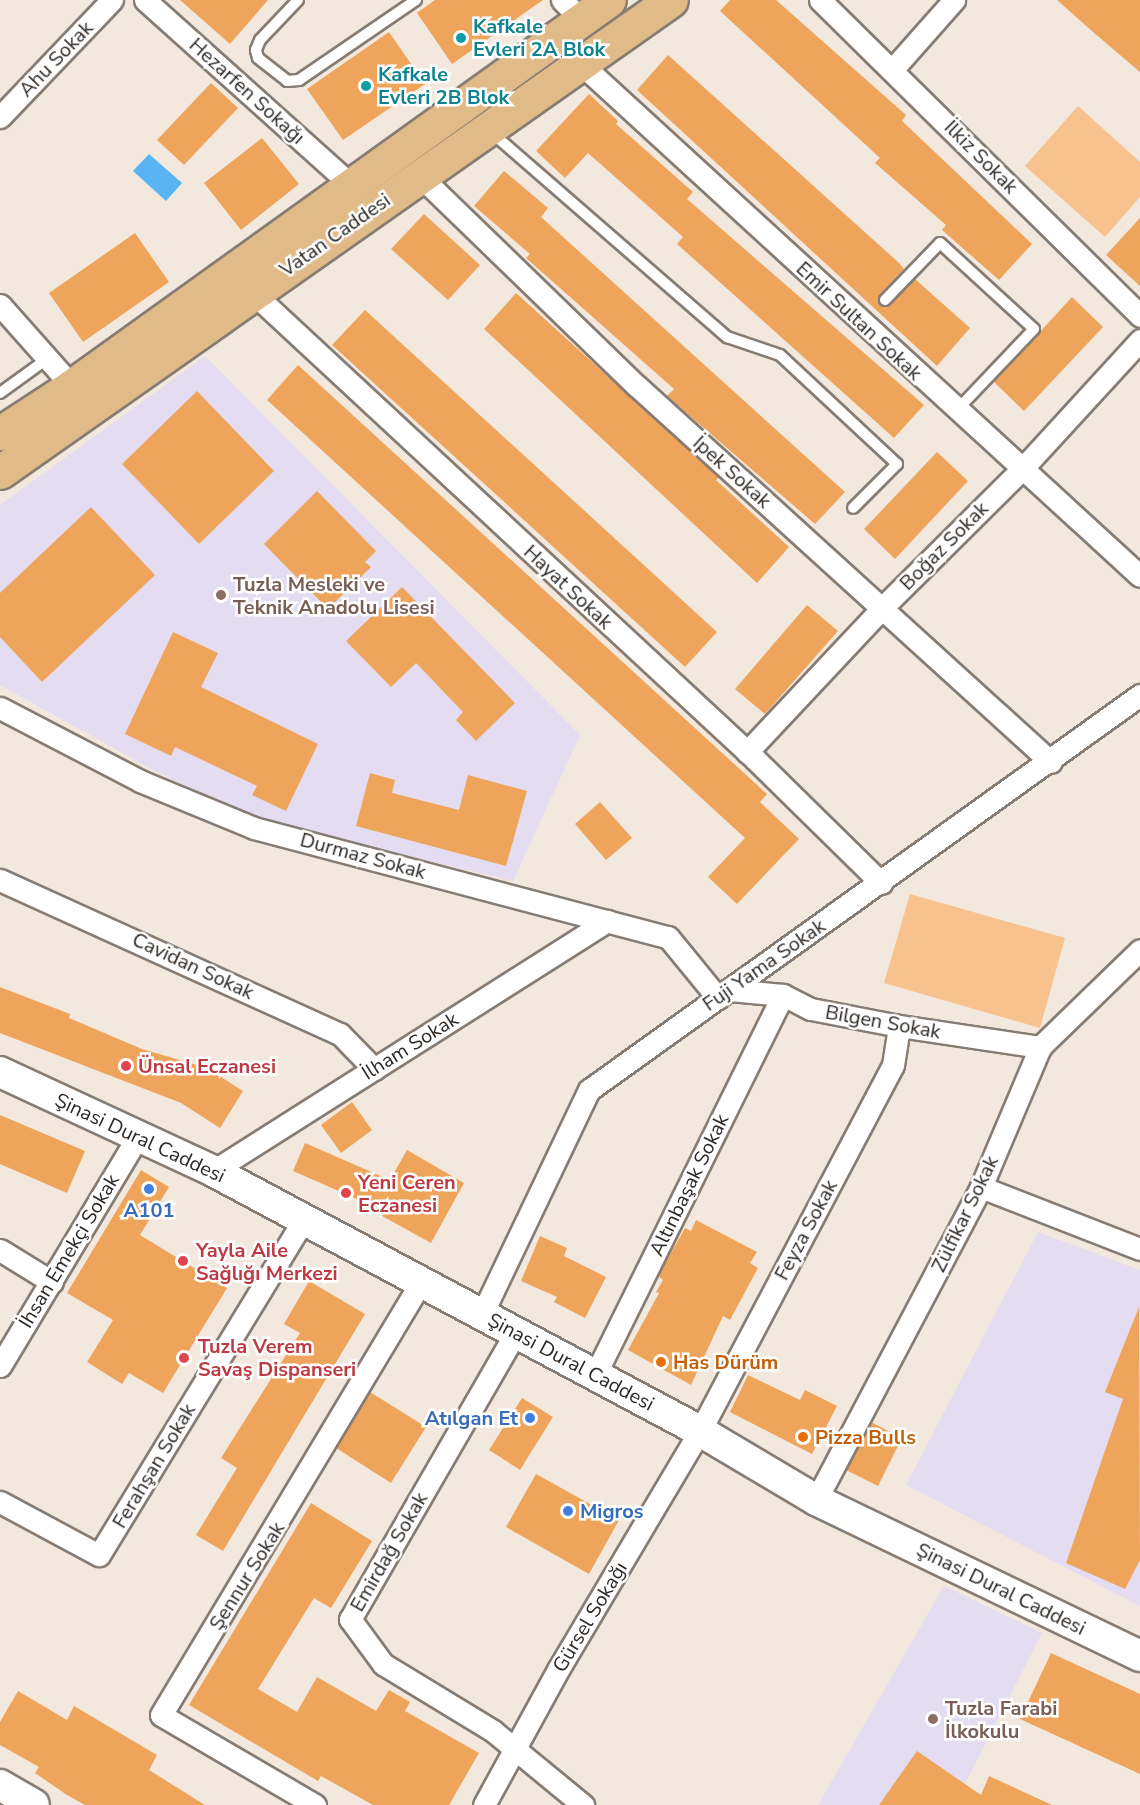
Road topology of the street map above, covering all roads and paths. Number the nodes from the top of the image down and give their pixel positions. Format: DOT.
graph roads {
  1 [pos="112,0"];
  2 [pos="145,0"];
  3 [pos="298,0"];
  4 [pos="416,0"];
  5 [pos="609,0"];
  6 [pos="671,0"];
  7 [pos="820,0"];
  8 [pos="954,0"];
  9 [pos="572,9"];
  10 [pos="580,63"];
  11 [pos="892,70"];
  12 [pos="0,117"];
  13 [pos="487,128"];
  14 [pos="419,175"];
  15 [pos="350,183"];
  16 [pos="253,293"];
  17 [pos="885,300"];
  18 [pos="0,305"];
  19 [pos="1140,316"];
  20 [pos="1140,340"];
  21 [pos="47,359"];
  22 [pos="72,386"];
  23 [pos="0,393"];
  24 [pos="956,411"];
  25 [pos="0,433"];
  26 [pos="1022,468"];
  27 [pos="0,472"];
  28 [pos="853,508"];
  29 [pos="1140,576"];
  30 [pos="882,608"];
  31 [pos="1140,695"];
  32 [pos="0,708"];
  33 [pos="747,752"];
  34 [pos="1051,762"];
  35 [pos="0,880"];
  36 [pos="881,883"];
  37 [pos="607,921"];
  38 [pos="1140,950"];
  39 [pos="724,994"];
  40 [pos="783,995"];
  41 [pos="899,1026"];
  42 [pos="1040,1047"];
  43 [pos="374,1069"];
  44 [pos="0,1072"];
  45 [pos="138,1136"];
  46 [pos="213,1171"];
  47 [pos="981,1187"];
  48 [pos="304,1219"];
  49 [pos="1140,1249"];
  50 [pos="0,1250"];
  51 [pos="52,1282"];
  52 [pos="421,1282"];
  53 [pos="482,1314"];
  54 [pos="516,1332"];
  55 [pos="0,1366"];
  56 [pos="595,1375"];
  57 [pos="700,1431"];
  58 [pos="816,1500"];
  59 [pos="0,1502"];
  60 [pos="1140,1656"];
  61 [pos="512,1750"];
  62 [pos="0,1785"];
  63 [pos="34,1805"];
  64 [pos="315,1805"];
  65 [pos="484,1805"];
  66 [pos="583,1805"];
  1 -- 12 [label="street, Ahu Sokak"];
  2 -- 15 [label="street, Hezarfen Sokağı"];
  3 -- 4 [label="lane"];
  5 -- 9 [label="main road, Vatan Caddesi"];
  6 -- 10 [label="main road, Vatan Caddesi"];
  7 -- 11 [label="street, İlkiz Sokak"];
  8 -- 11 [label="street"];
  9 -- 15 [label="main road, Vatan Caddesi"];
  10 -- 13 [label="main road, Vatan Caddesi"];
  10 -- 24 [label="street, Emir Sultan Sokak"];
  11 -- 19 [label="street, İlkiz Sokak"];
  13 -- 14 [label="main road, Vatan Caddesi"];
  13 -- 28 [label="lane"];
  14 -- 16 [label="main road, Vatan Caddesi"];
  14 -- 30 [label="street, İpek Sokak"];
  15 -- 22 [label="main road, Vatan Caddesi"];
  16 -- 27 [label="main road, Vatan Caddesi"];
  16 -- 33 [label="street, Hayat Sokak"];
  17 -- 24 [label="lane"];
  18 -- 21 [label="street"];
  20 -- 26 [label="street, Boğaz Sokak"];
  21 -- 22 [label="street"];
  21 -- 23 [label="lane"];
  22 -- 25 [label="main road, Vatan Caddesi"];
  24 -- 26 [label="street, Emir Sultan Sokak"];
  26 -- 29 [label="street, Emir Sultan Sokak"];
  26 -- 30 [label="street, Boğaz Sokak"];
  30 -- 33 [label="street, Boğaz Sokak"];
  30 -- 34 [label="street, İpek Sokak"];
  31 -- 34 [label="street, Fuji Yama Sokak"];
  32 -- 37 [label="street, Durmaz Sokak"];
  33 -- 36 [label="street, Hayat Sokak"];
  34 -- 36 [label="street, Fuji Yama Sokak"];
  35 -- 43 [label="street, Cavidan Sokak"];
  36 -- 39 [label="street, Fuji Yama Sokak"];
  37 -- 39 [label="street, Durmaz Sokak"];
  37 -- 43 [label="street, İlham Sokak"];
  38 -- 42 [label="street, Zülfikar Sokak"];
  39 -- 40 [label="street, Bilgen Sokak"];
  39 -- 53 [label="street, Fuji Yama Sokak"];
  40 -- 41 [label="street, Bilgen Sokak"];
  40 -- 56 [label="street, Altınbaşak Sokak"];
  41 -- 42 [label="street, Bilgen Sokak"];
  41 -- 57 [label="street, Feyza Sokak"];
  42 -- 47 [label="street, Zülfikar Sokak"];
  43 -- 46 [label="street, İlham Sokak"];
  44 -- 45 [label="street, Şinasi Dural Caddesi"];
  45 -- 46 [label="street, Şinasi Dural Caddesi"];
  45 -- 51 [label="street, İhsan Emekçi Sokak"];
  46 -- 48 [label="street, Şinasi Dural Caddesi"];
  47 -- 49 [label="street"];
  47 -- 58 [label="street, Zülfikar Sokak"];
  48 -- 52 [label="street, Şinasi Dural Caddesi"];
  48 -- 59 [label="street, Ferahşan Sokak"];
  50 -- 51 [label="street"];
  51 -- 55 [label="street, İhsan Emekçi Sokak"];
  52 -- 53 [label="street, Şinasi Dural Caddesi"];
  52 -- 64 [label="street, Şennur Sokak"];
  53 -- 54 [label="street, Şinasi Dural Caddesi"];
  54 -- 56 [label="street, Şinasi Dural Caddesi"];
  54 -- 61 [label="street, Emirdağ Sokak"];
  56 -- 57 [label="street, Şinasi Dural Caddesi"];
  57 -- 58 [label="street, Şinasi Dural Caddesi"];
  57 -- 61 [label="street, Gürsel Sokağı"];
  58 -- 60 [label="street, Şinasi Dural Caddesi"];
  61 -- 65 [label="street, Gürsel Sokağı"];
  61 -- 66 [label="street"];
  62 -- 63 [label="street"];
}
